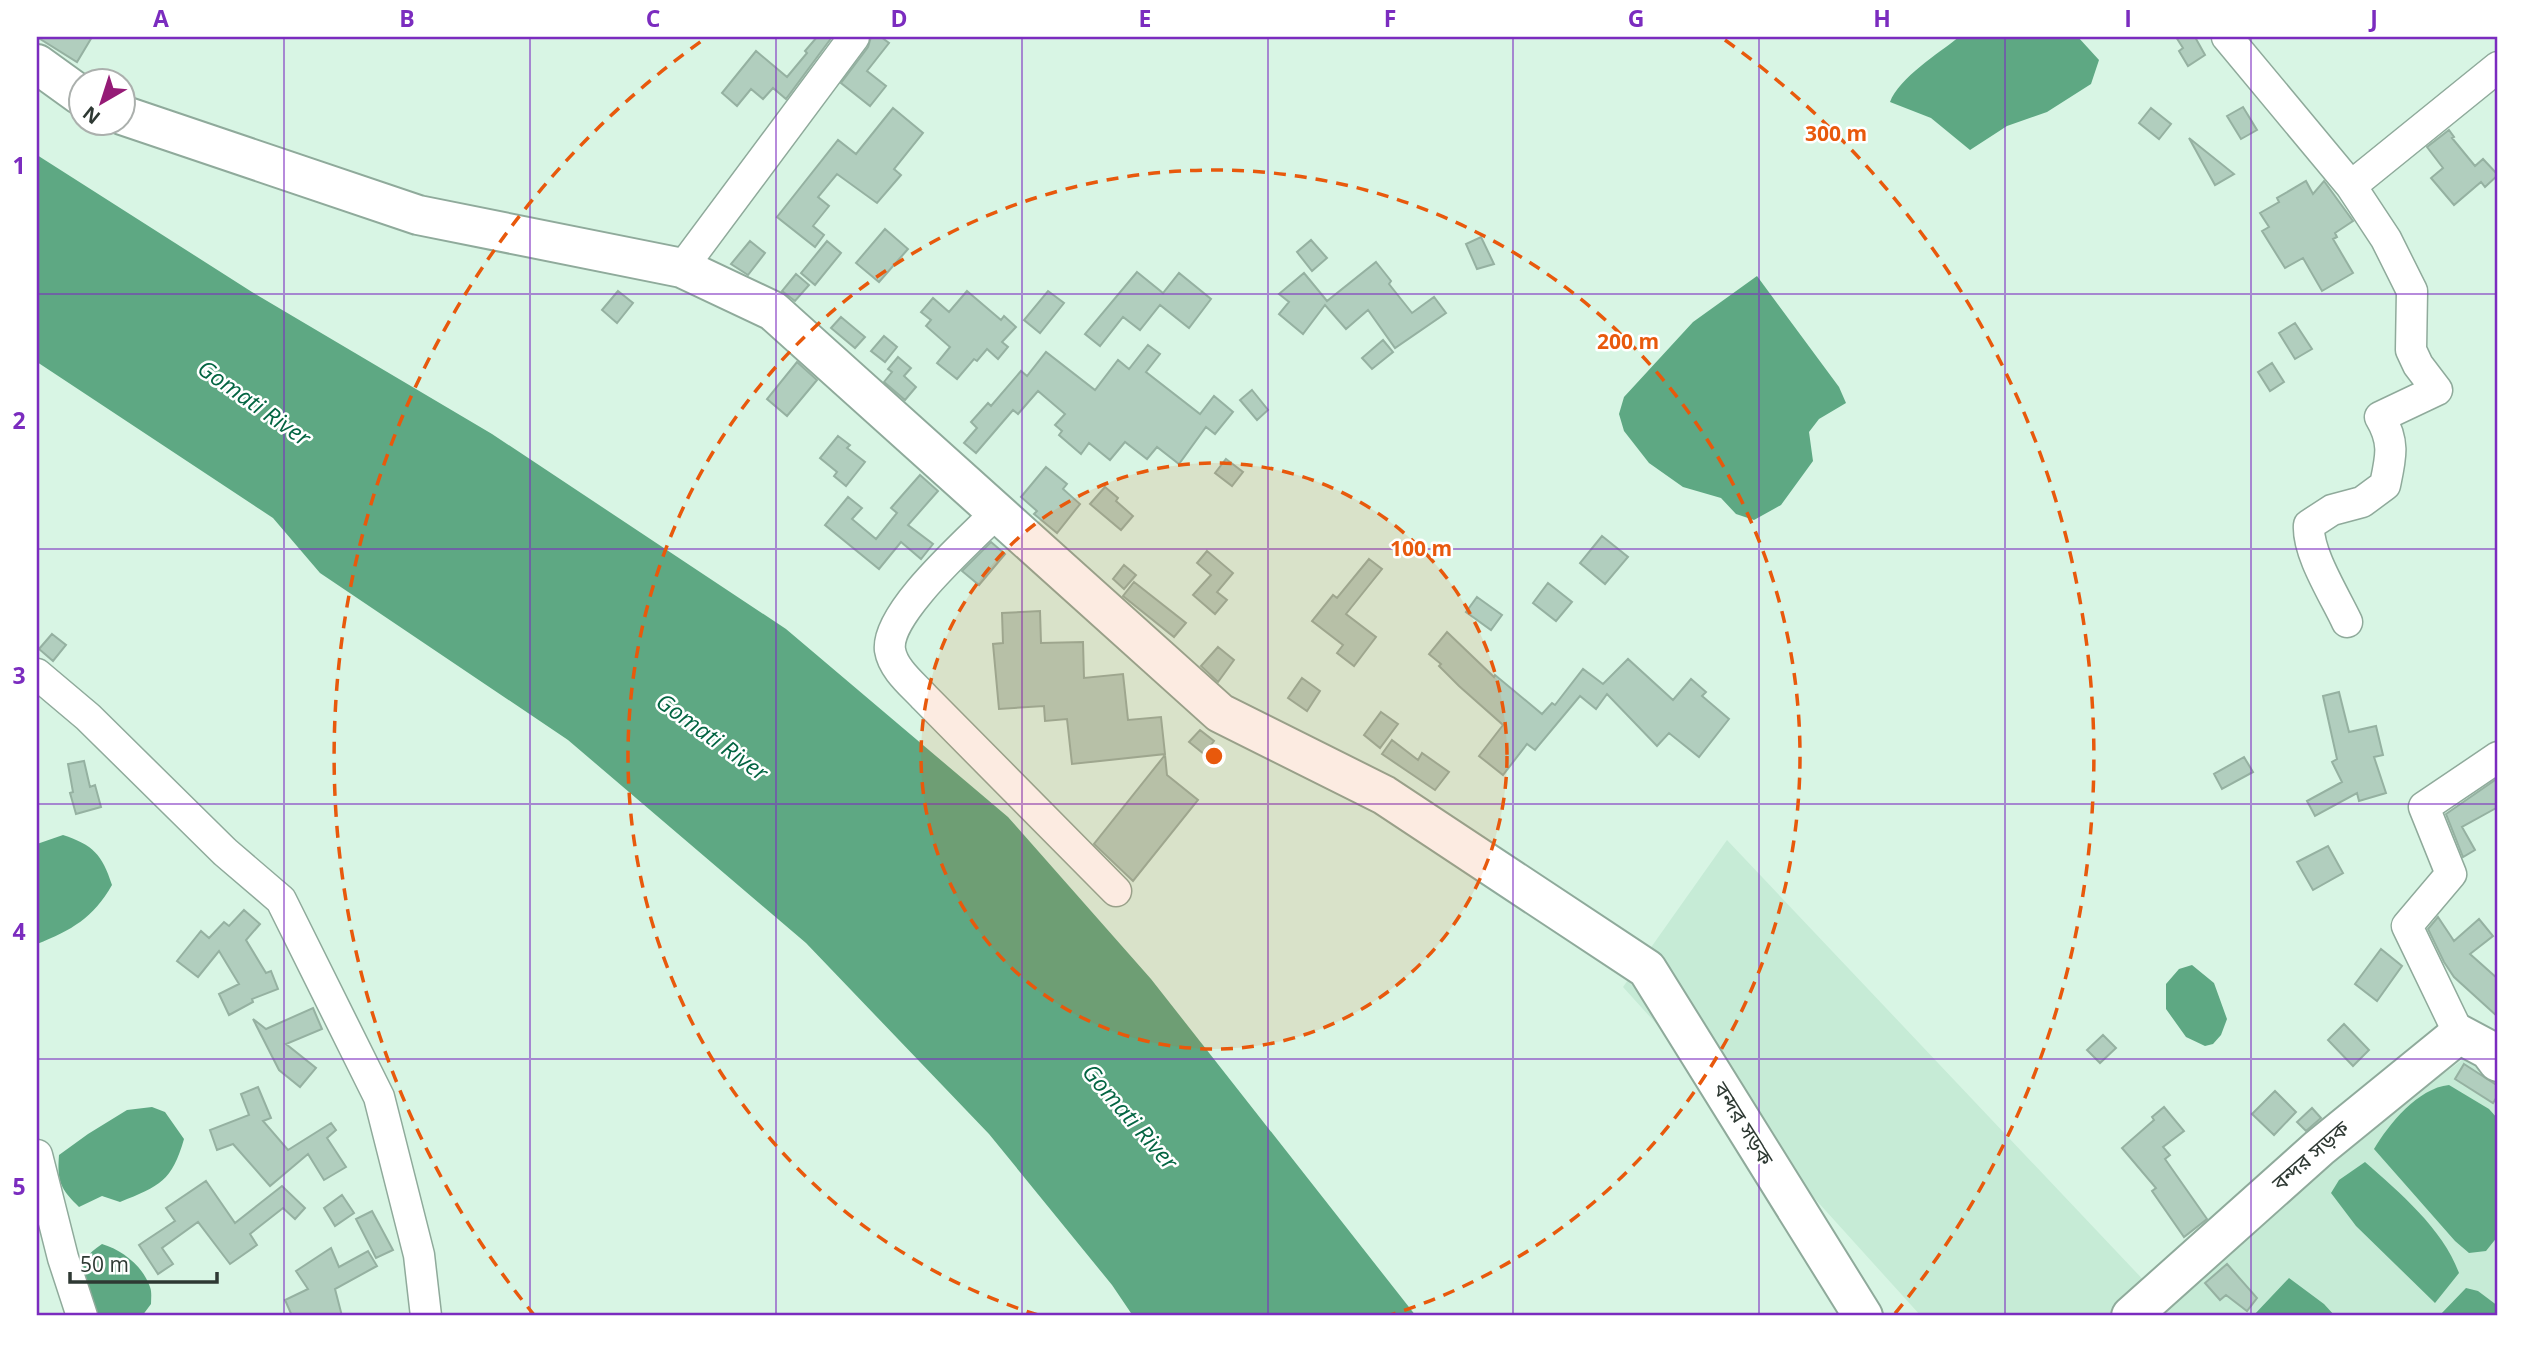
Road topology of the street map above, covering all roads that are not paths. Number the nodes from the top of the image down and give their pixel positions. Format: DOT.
graph roads {
  1 [pos="854,37"];
  2 [pos="2227,37"];
  3 [pos="37,64"];
  4 [pos="2498,67"];
  5 [pos="66,85"];
  6 [pos="136,120"];
  7 [pos="2351,186"];
  8 [pos="682,268"];
  9 [pos="997,512"];
  10 [pos="2347,622"];
  11 [pos="37,674"];
  12 [pos="2498,757"];
  13 [pos="1116,891"];
  14 [pos="2459,1034"];
  15 [pos="2498,1062"];
  16 [pos="37,1155"];
  17 [pos="82,1316"];
  18 [pos="426,1316"];
  19 [pos="1863,1316"];
  20 [pos="2131,1316"];
  1 -- 8 [label="street"];
  2 -- 7 [label="street"];
  3 -- 5 [label="highway"];
  4 -- 7 [label="street"];
  6 -- 8 [label="highway, বন্দর সড়ক"];
  7 -- 10 [label="street"];
  8 -- 9 [label="highway, বন্দর সড়ক"];
  9 -- 13 [label="street"];
  9 -- 19 [label="highway, বন্দর সড়ক"];
  11 -- 18 [label="street"];
  12 -- 14 [label="street"];
  14 -- 15 [label="highway"];
  14 -- 20 [label="highway, বন্দর সড়ক"];
  16 -- 17 [label="street"];
}
